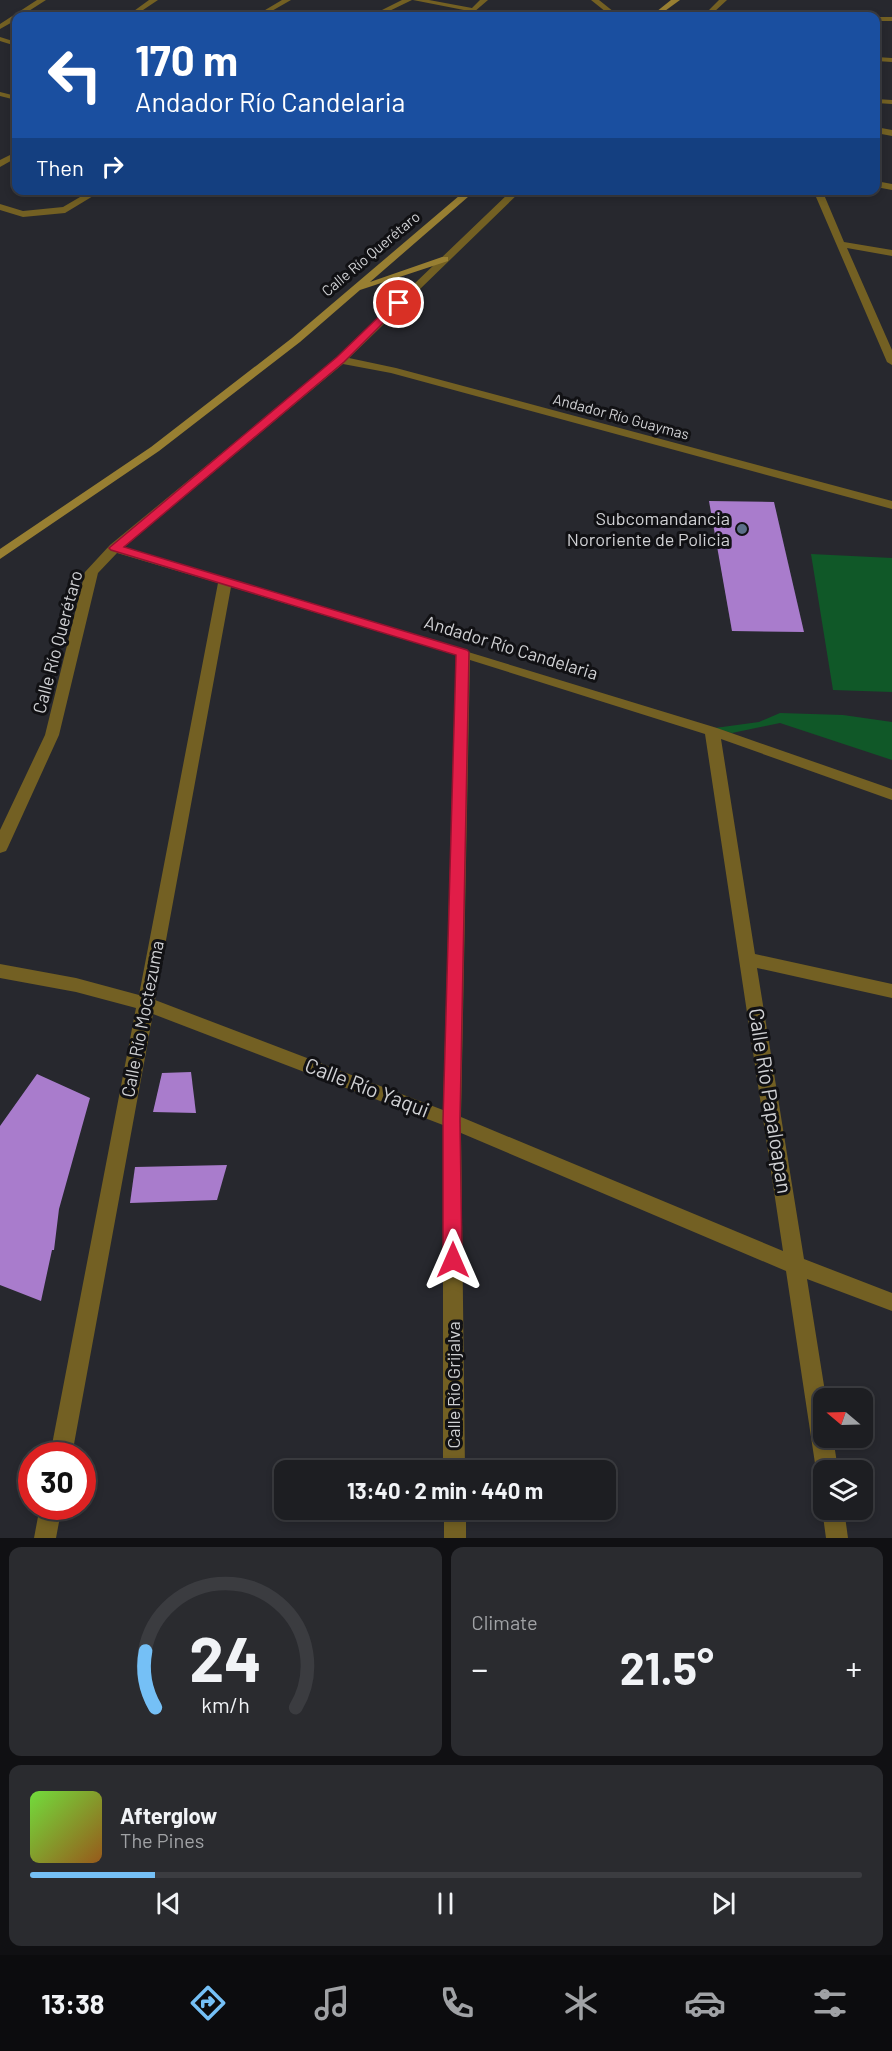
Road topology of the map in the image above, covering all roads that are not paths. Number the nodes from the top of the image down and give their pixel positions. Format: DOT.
graph roads {
  1 [pos="42,0"];
  2 [pos="154,0"];
  3 [pos="286,0"];
  4 [pos="408,0"];
  5 [pos="417,0"];
  6 [pos="484,0"];
  7 [pos="595,0"];
  8 [pos="676,0"];
  9 [pos="723,0"];
  10 [pos="24,12"];
  11 [pos="136,12"];
  12 [pos="266,12"];
  13 [pos="382,12"];
  14 [pos="610,12"];
  15 [pos="660,12"];
  16 [pos="710,12"];
  17 [pos="90,195"];
  18 [pos="466,195"];
  19 [pos="513,195"];
  20 [pos="819,195"];
  21 [pos="0,207"];
  22 [pos="840,244"];
  23 [pos="892,253"];
  24 [pos="445,259"];
  25 [pos="357,290"];
  26 [pos="879,332"];
  27 [pos="892,334"];
  28 [pos="341,360"];
  29 [pos="892,362"];
  30 [pos="892,505"];
  31 [pos="115,548"];
  32 [pos="0,555"];
  33 [pos="225,583"];
  34 [pos="463,652"];
  35 [pos="712,731"];
  36 [pos="892,795"];
  37 [pos="0,847"];
  38 [pos="748,959"];
  39 [pos="0,971"];
  40 [pos="892,991"];
  41 [pos="146,1004"];
  42 [pos="452,1120"];
  43 [pos="795,1264"];
  44 [pos="892,1302"];
  45 [pos="63,1442"];
  46 [pos="454,1460"];
  47 [pos="825,1460"];
  48 [pos="48,1520"];
  49 [pos="454,1520"];
  50 [pos="835,1520"];
  51 [pos="45,1538"];
  52 [pos="455,1538"];
  53 [pos="837,1538"];
  1 -- 10 [label="street"];
  2 -- 11 [label="street"];
  3 -- 12 [label="street"];
  4 -- 13 [label="street"];
  5 -- 6 [label="street"];
  7 -- 14 [label="street"];
  8 -- 15 [label="main road"];
  9 -- 16 [label="street"];
  17 -- 21 [label="street"];
  18 -- 25 [label="main road, Calle Río Querétaro"];
  19 -- 24 [label="street, Calle Río Querétaro"];
  20 -- 22 [label="street"];
  22 -- 23 [label="street"];
  22 -- 26 [label="street"];
  24 -- 25 [label="main road"];
  24 -- 28 [label="street, Calle Río Querétaro"];
  25 -- 32 [label="main road, Calle Río Querétaro"];
  26 -- 27 [label="street"];
  26 -- 29 [label="street"];
  28 -- 30 [label="street, Andador Río Guaymas"];
  28 -- 31 [label="street, Calle Río Querétaro"];
  31 -- 33 [label="street, Andador Río Candelaria"];
  31 -- 37 [label="street, Calle Río Querétaro"];
  33 -- 34 [label="street, Andador Río Candelaria"];
  33 -- 41 [label="street, Calle Río Moctezuma"];
  34 -- 35 [label="street, Andador Río Candelaria"];
  34 -- 42 [label="street, Calle Río Grijalva"];
  35 -- 36 [label="street, Andador Río Candelaria"];
  35 -- 38 [label="street, Calle Río Papaloapan"];
  38 -- 40 [label="street"];
  38 -- 43 [label="street, Calle Río Papaloapan"];
  39 -- 41 [label="street, Calle Río Yaqui"];
  41 -- 42 [label="street, Calle Río Yaqui"];
  41 -- 45 [label="street, Calle Río Moctezuma"];
  42 -- 43 [label="street, Calle Río Yaqui"];
  42 -- 46 [label="street, Calle Río Grijalva"];
  43 -- 44 [label="street, Calle Río Yaqui"];
  43 -- 47 [label="street, Calle Río Papaloapan"];
  48 -- 51 [label="street"];
  49 -- 52 [label="street"];
  50 -- 53 [label="street"];
}
